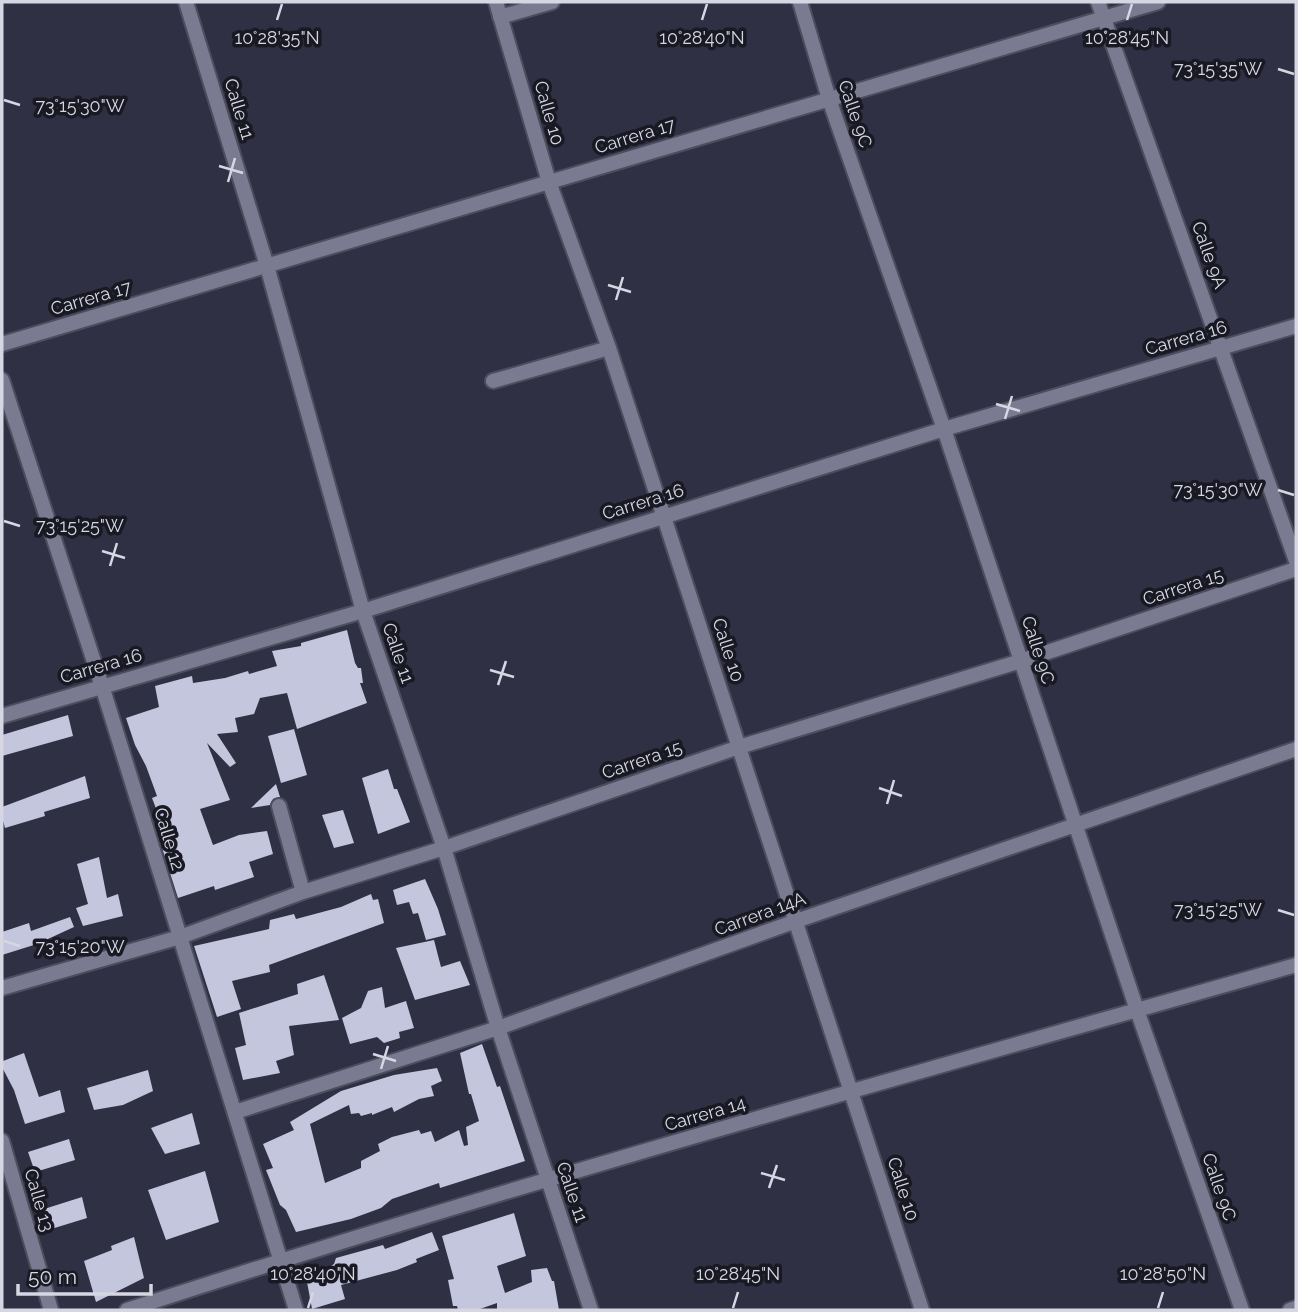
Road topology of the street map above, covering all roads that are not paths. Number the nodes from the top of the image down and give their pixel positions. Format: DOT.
graph roads {
  1 [pos="186,2"];
  2 [pos="496,2"];
  3 [pos="552,2"];
  4 [pos="800,2"];
  5 [pos="1098,2"];
  6 [pos="1158,2"];
  7 [pos="500,17"];
  8 [pos="1104,18"];
  9 [pos="830,99"];
  10 [pos="549,182"];
  11 [pos="267,266"];
  12 [pos="1296,326"];
  13 [pos="2,344"];
  14 [pos="609,348"];
  15 [pos="1222,348"];
  16 [pos="2,380"];
  17 [pos="493,381"];
  18 [pos="944,429"];
  19 [pos="663,516"];
  20 [pos="1296,561"];
  21 [pos="1296,569"];
  22 [pos="363,611"];
  23 [pos="1021,661"];
  24 [pos="102,686"];
  25 [pos="2,716"];
  26 [pos="739,747"];
  27 [pos="1296,749"];
  28 [pos="279,806"];
  29 [pos="1075,824"];
  30 [pos="444,848"];
  31 [pos="303,892"];
  32 [pos="796,921"];
  33 [pos="180,937"];
  34 [pos="1296,965"];
  35 [pos="2,988"];
  36 [pos="1137,1010"];
  37 [pos="498,1028"];
  38 [pos="852,1091"];
  39 [pos="235,1112"];
  40 [pos="2,1141"];
  41 [pos="547,1180"];
  42 [pos="281,1260"];
  43 [pos="1296,1308"];
  44 [pos="51,1310"];
  45 [pos="127,1310"];
  46 [pos="296,1310"];
  47 [pos="591,1310"];
  48 [pos="922,1310"];
  49 [pos="1242,1310"];
  50 [pos="1290,1310"];
  1 -- 11 [label="street, Calle 11"];
  2 -- 7 [label="street, Calle 10"];
  3 -- 7 [label="street"];
  4 -- 9 [label="street, Calle 9C"];
  5 -- 8 [label="street, Calle 9A"];
  6 -- 8 [label="street, Carrera 17"];
  7 -- 10 [label="street, Calle 10"];
  8 -- 9 [label="street, Carrera 17"];
  8 -- 15 [label="street, Calle 9A"];
  9 -- 10 [label="street, Carrera 17"];
  9 -- 18 [label="street, Calle 9C"];
  10 -- 11 [label="street, Carrera 17"];
  10 -- 14 [label="street, Calle 10"];
  11 -- 13 [label="street, Carrera 17"];
  11 -- 22 [label="street, Calle 11"];
  12 -- 15 [label="street, Carrera 16"];
  14 -- 17 [label="street"];
  14 -- 19 [label="street, Calle 10"];
  15 -- 18 [label="street, Carrera 16"];
  15 -- 20 [label="street, Calle 9A"];
  16 -- 24 [label="street, Calle 12"];
  18 -- 19 [label="street, Carrera 16"];
  18 -- 23 [label="street, Calle 9C"];
  19 -- 22 [label="street, Carrera 16"];
  19 -- 26 [label="street, Calle 10"];
  21 -- 23 [label="street, Carrera 15"];
  22 -- 24 [label="street, Carrera 16"];
  22 -- 30 [label="street, Calle 11"];
  23 -- 26 [label="street, Carrera 15"];
  23 -- 29 [label="street, Calle 9C"];
  24 -- 25 [label="street, Carrera 16"];
  24 -- 33 [label="street, Calle 12"];
  26 -- 30 [label="street, Carrera 15"];
  26 -- 32 [label="street, Calle 10"];
  27 -- 29 [label="street, Carrera 14A"];
  28 -- 31 [label="street"];
  29 -- 32 [label="street, Carrera 14A"];
  29 -- 36 [label="street, Calle 9C"];
  30 -- 31 [label="street, Carrera 15"];
  30 -- 37 [label="street, Calle 11"];
  31 -- 33 [label="street, Carrera 15"];
  32 -- 37 [label="street, Carrera 14A"];
  32 -- 38 [label="street, Calle 10"];
  33 -- 35 [label="street, Carrera 15"];
  33 -- 39 [label="street, Calle 12"];
  34 -- 36 [label="street, Carrera 14"];
  36 -- 38 [label="street, Carrera 14"];
  36 -- 49 [label="street, Calle 9C"];
  37 -- 39 [label="street, Carrera 14A"];
  37 -- 41 [label="street, Calle 11"];
  38 -- 41 [label="street, Carrera 14"];
  38 -- 48 [label="street, Calle 10"];
  39 -- 42 [label="street, Calle 12"];
  40 -- 44 [label="street, Calle 13"];
  41 -- 42 [label="street, Carrera 14"];
  41 -- 47 [label="street, Calle 11"];
  42 -- 45 [label="street, Carrera 14"];
  42 -- 46 [label="street, Calle 12"];
  43 -- 50 [label="street"];
}
